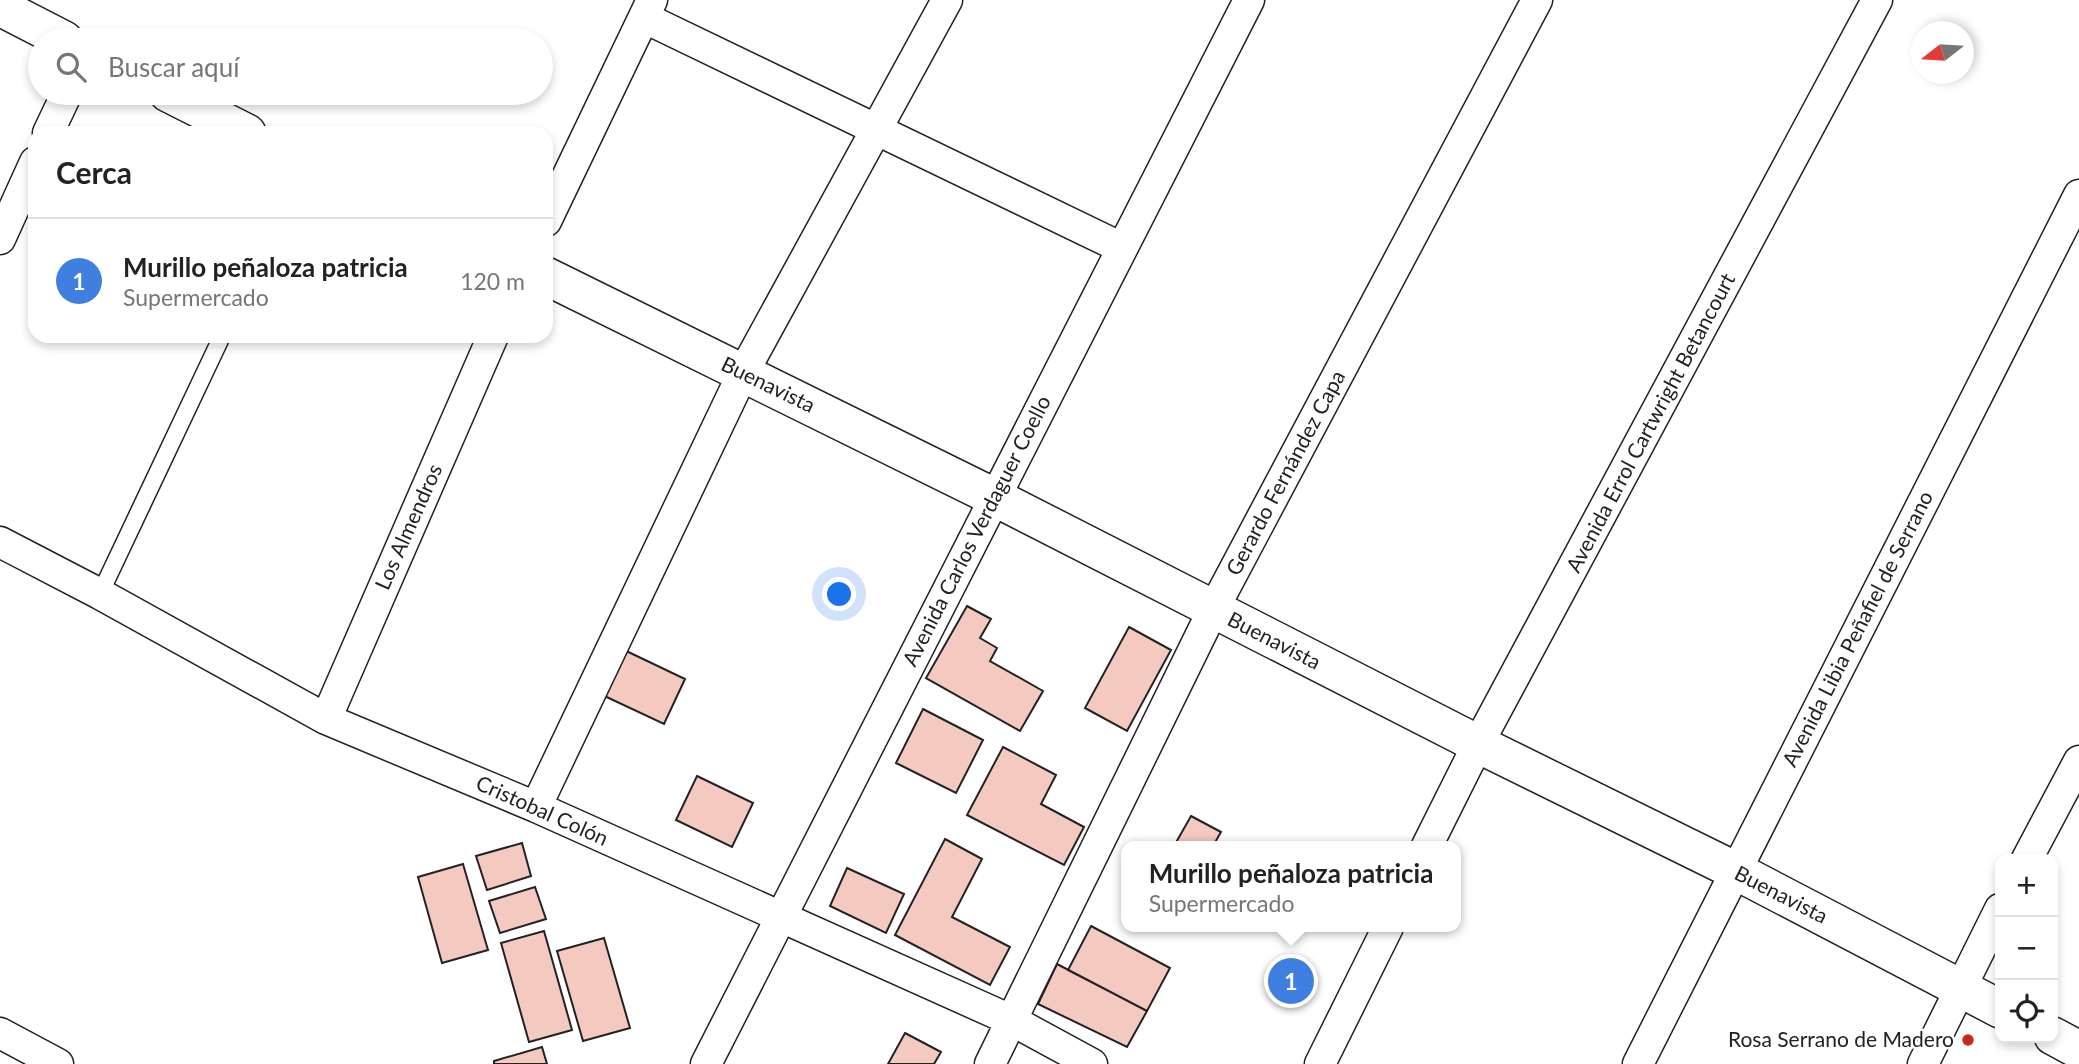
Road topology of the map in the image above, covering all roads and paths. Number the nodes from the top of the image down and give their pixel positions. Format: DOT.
graph roads {
  1 [pos="947,0"];
  2 [pos="1249,0"];
  3 [pos="1536,0"];
  4 [pos="1877,0"];
  5 [pos="16,8"];
  6 [pos="649,9"];
  7 [pos="46,28"];
  8 [pos="61,105"];
  9 [pos="191,105"];
  10 [pos="51,126"];
  11 [pos="233,126"];
  12 [pos="878,130"];
  13 [pos="28,177"];
  14 [pos="2079,195"];
  15 [pos="553,207"];
  16 [pos="0,239"];
  17 [pos="1122,248"];
  18 [pos="553,279"];
  19 [pos="219,343"];
  20 [pos="490,343"];
  21 [pos="743,373"];
  22 [pos="994,497"];
  23 [pos="0,542"];
  24 [pos="100,594"];
  25 [pos="1213,610"];
  26 [pos="326,719"];
  27 [pos="1478,744"];
  28 [pos="2079,761"];
  29 [pos="536,807"];
  30 [pos="1430,841"];
  31 [pos="2030,854"];
  32 [pos="1736,871"];
  33 [pos="1996,917"];
  34 [pos="780,918"];
  35 [pos="1386,932"];
  36 [pos="1959,987"];
  37 [pos="1995,1006"];
  38 [pos="1013,1021"];
  39 [pos="0,1033"];
  40 [pos="2058,1039"];
  41 [pos="2079,1050"];
  42 [pos="58,1064"];
  43 [pos="706,1064"];
  44 [pos="990,1064"];
  45 [pos="1092,1064"];
  46 [pos="1320,1064"];
  47 [pos="1638,1064"];
  48 [pos="1923,1064"];
  1 -- 12 [label="street"];
  2 -- 17 [label="street, Avenida Carlos Verdaguer Coello"];
  3 -- 25 [label="street, Gerardo Fernández Capa"];
  4 -- 27 [label="street, Avenida Errol Cartwright Betancourt"];
  5 -- 7 [label="street"];
  6 -- 12 [label="street"];
  6 -- 15 [label="street"];
  8 -- 10 [label="street"];
  9 -- 11 [label="street"];
  12 -- 17 [label="street"];
  12 -- 21 [label="street"];
  13 -- 16 [label="street"];
  14 -- 32 [label="street, Avenida Libia Peñafiel de Serrano"];
  17 -- 22 [label="street, Avenida Carlos Verdaguer Coello"];
  18 -- 21 [label="street, Buenavista"];
  19 -- 24 [label="lane"];
  20 -- 26 [label="street, Los Almendros"];
  21 -- 22 [label="street, Buenavista"];
  21 -- 29 [label="street"];
  22 -- 25 [label="street, Buenavista"];
  22 -- 34 [label="street, Avenida Carlos Verdaguer Coello"];
  23 -- 24 [label="street, Cristobal Colón"];
  24 -- 26 [label="street, Cristobal Colón"];
  25 -- 27 [label="street, Buenavista"];
  25 -- 38 [label="street, Gerardo Fernández Capa"];
  26 -- 29 [label="street, Cristobal Colón"];
  27 -- 30 [label="street, Avenida Errol Cartwright Betancourt"];
  27 -- 32 [label="street, Buenavista"];
  28 -- 31 [label="street"];
  29 -- 34 [label="street, Cristobal Colón"];
  32 -- 36 [label="street, Buenavista"];
  32 -- 47 [label="street, Avenida Libia Peñafiel de Serrano"];
  33 -- 36 [label="street"];
  34 -- 38 [label="street, Cristobal Colón"];
  34 -- 43 [label="street, Avenida Carlos Verdaguer Coello"];
  35 -- 46 [label="street"];
  36 -- 37 [label="street, Buenavista"];
  36 -- 48 [label="street"];
  38 -- 44 [label="street, Gerardo Fernández Capa"];
  38 -- 45 [label="street, Cristobal Colón"];
  39 -- 42 [label="street"];
  40 -- 41 [label="street"];
}
